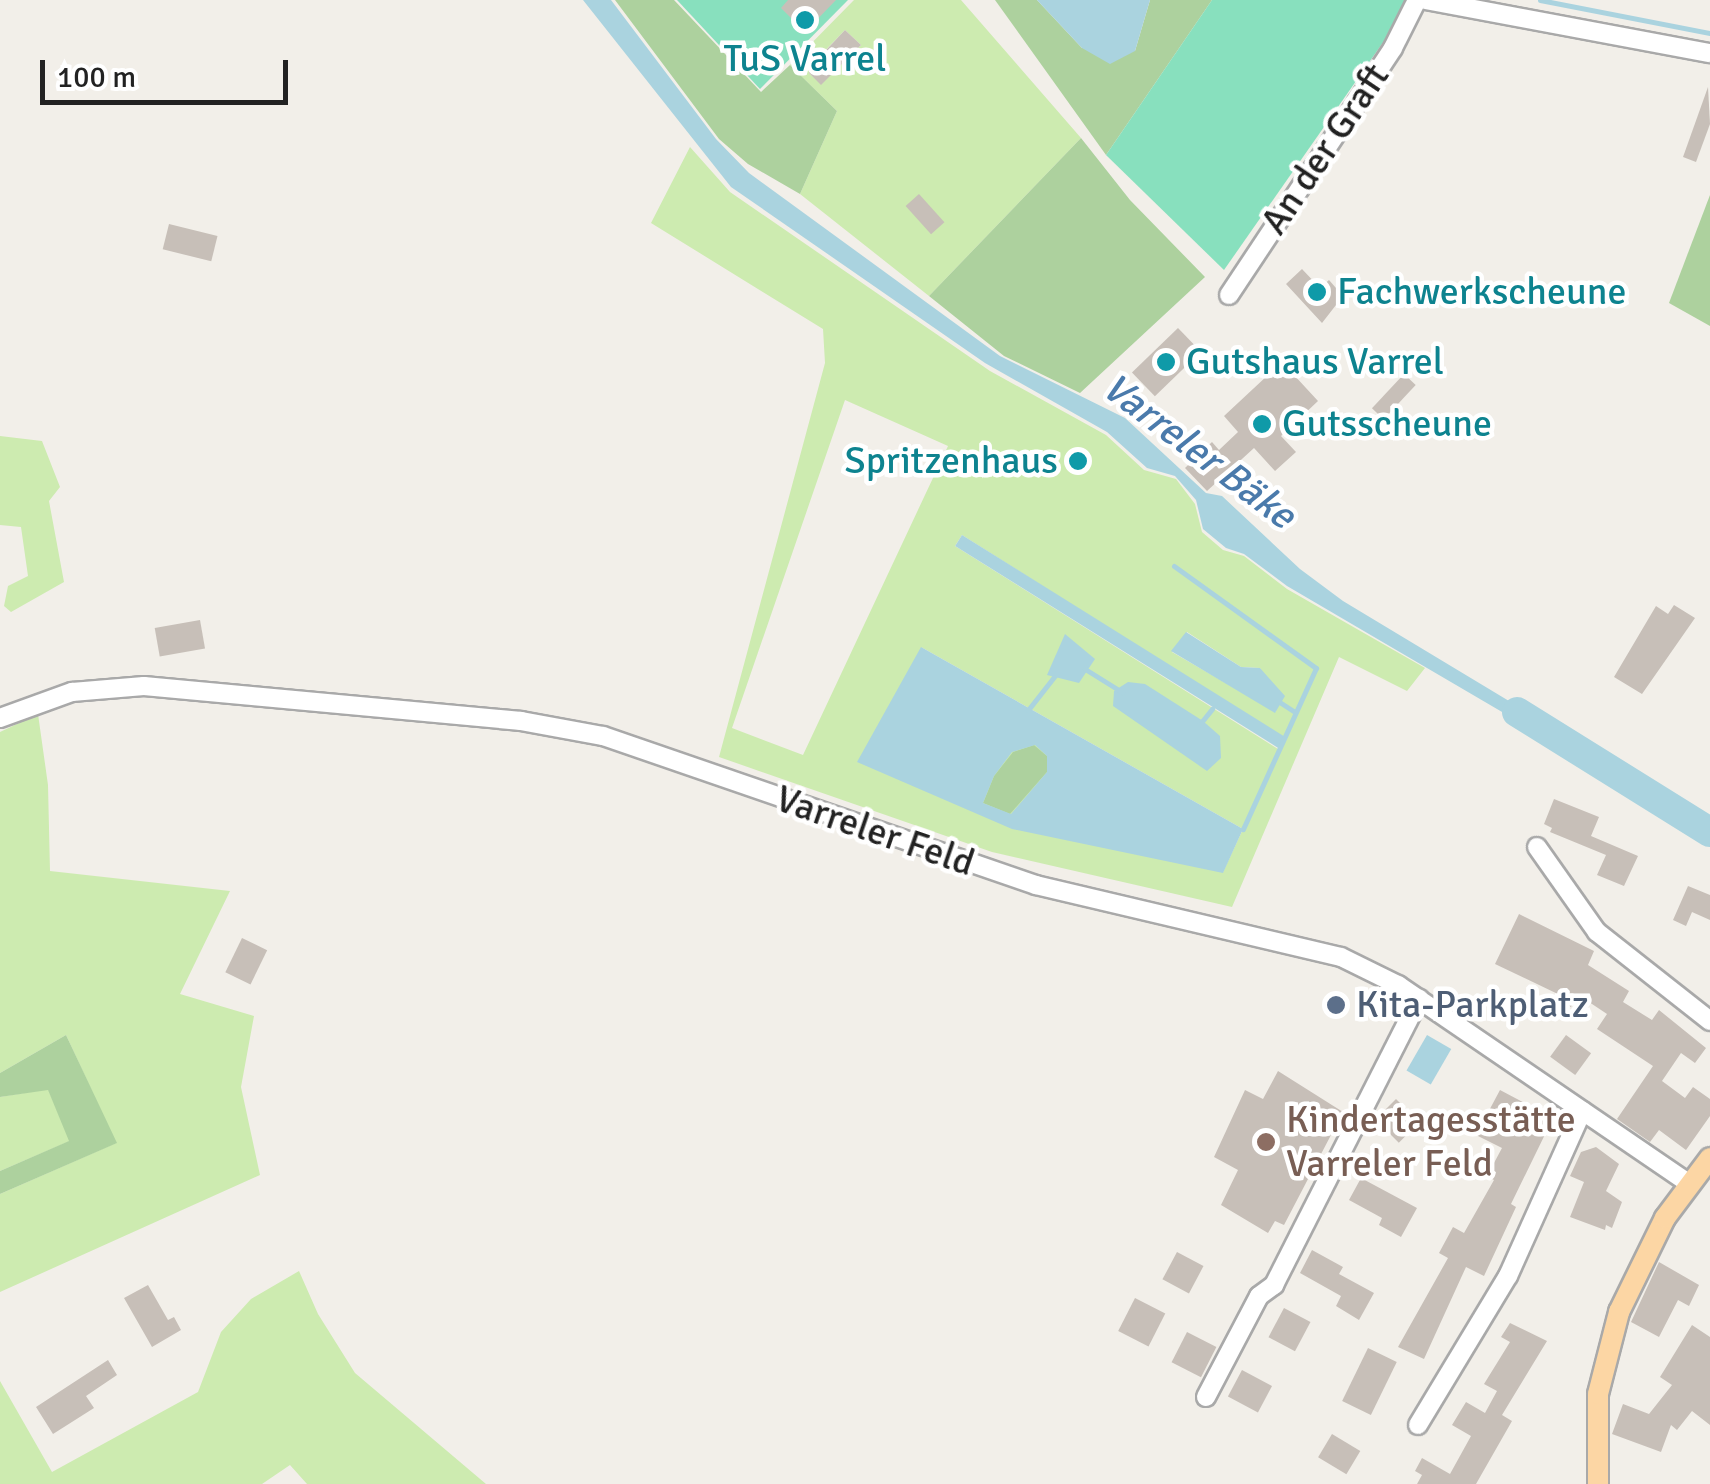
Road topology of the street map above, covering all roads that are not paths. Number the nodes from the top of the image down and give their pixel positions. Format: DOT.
graph roads {
  1 [pos="1416,0"];
  2 [pos="1426,0"];
  3 [pos="1710,53"];
  4 [pos="1229,295"];
  5 [pos="0,718"];
  6 [pos="1536,846"];
  7 [pos="1419,999"];
  8 [pos="1710,1021"];
  9 [pos="1582,1110"];
  10 [pos="1710,1158"];
  11 [pos="1688,1183"];
  12 [pos="1206,1396"];
  13 [pos="1418,1425"];
  14 [pos="1598,1484"];
  1 -- 4 [label="street, An der Graft"];
  2 -- 3 [label="street"];
  5 -- 7 [label="street, Varreler Feld"];
  6 -- 8 [label="street"];
  7 -- 9 [label="street, Varreler Feld"];
  7 -- 12 [label="street"];
  9 -- 11 [label="street, Varreler Feld"];
  9 -- 13 [label="street"];
  10 -- 11 [label="main road"];
  11 -- 14 [label="main road"];
}
